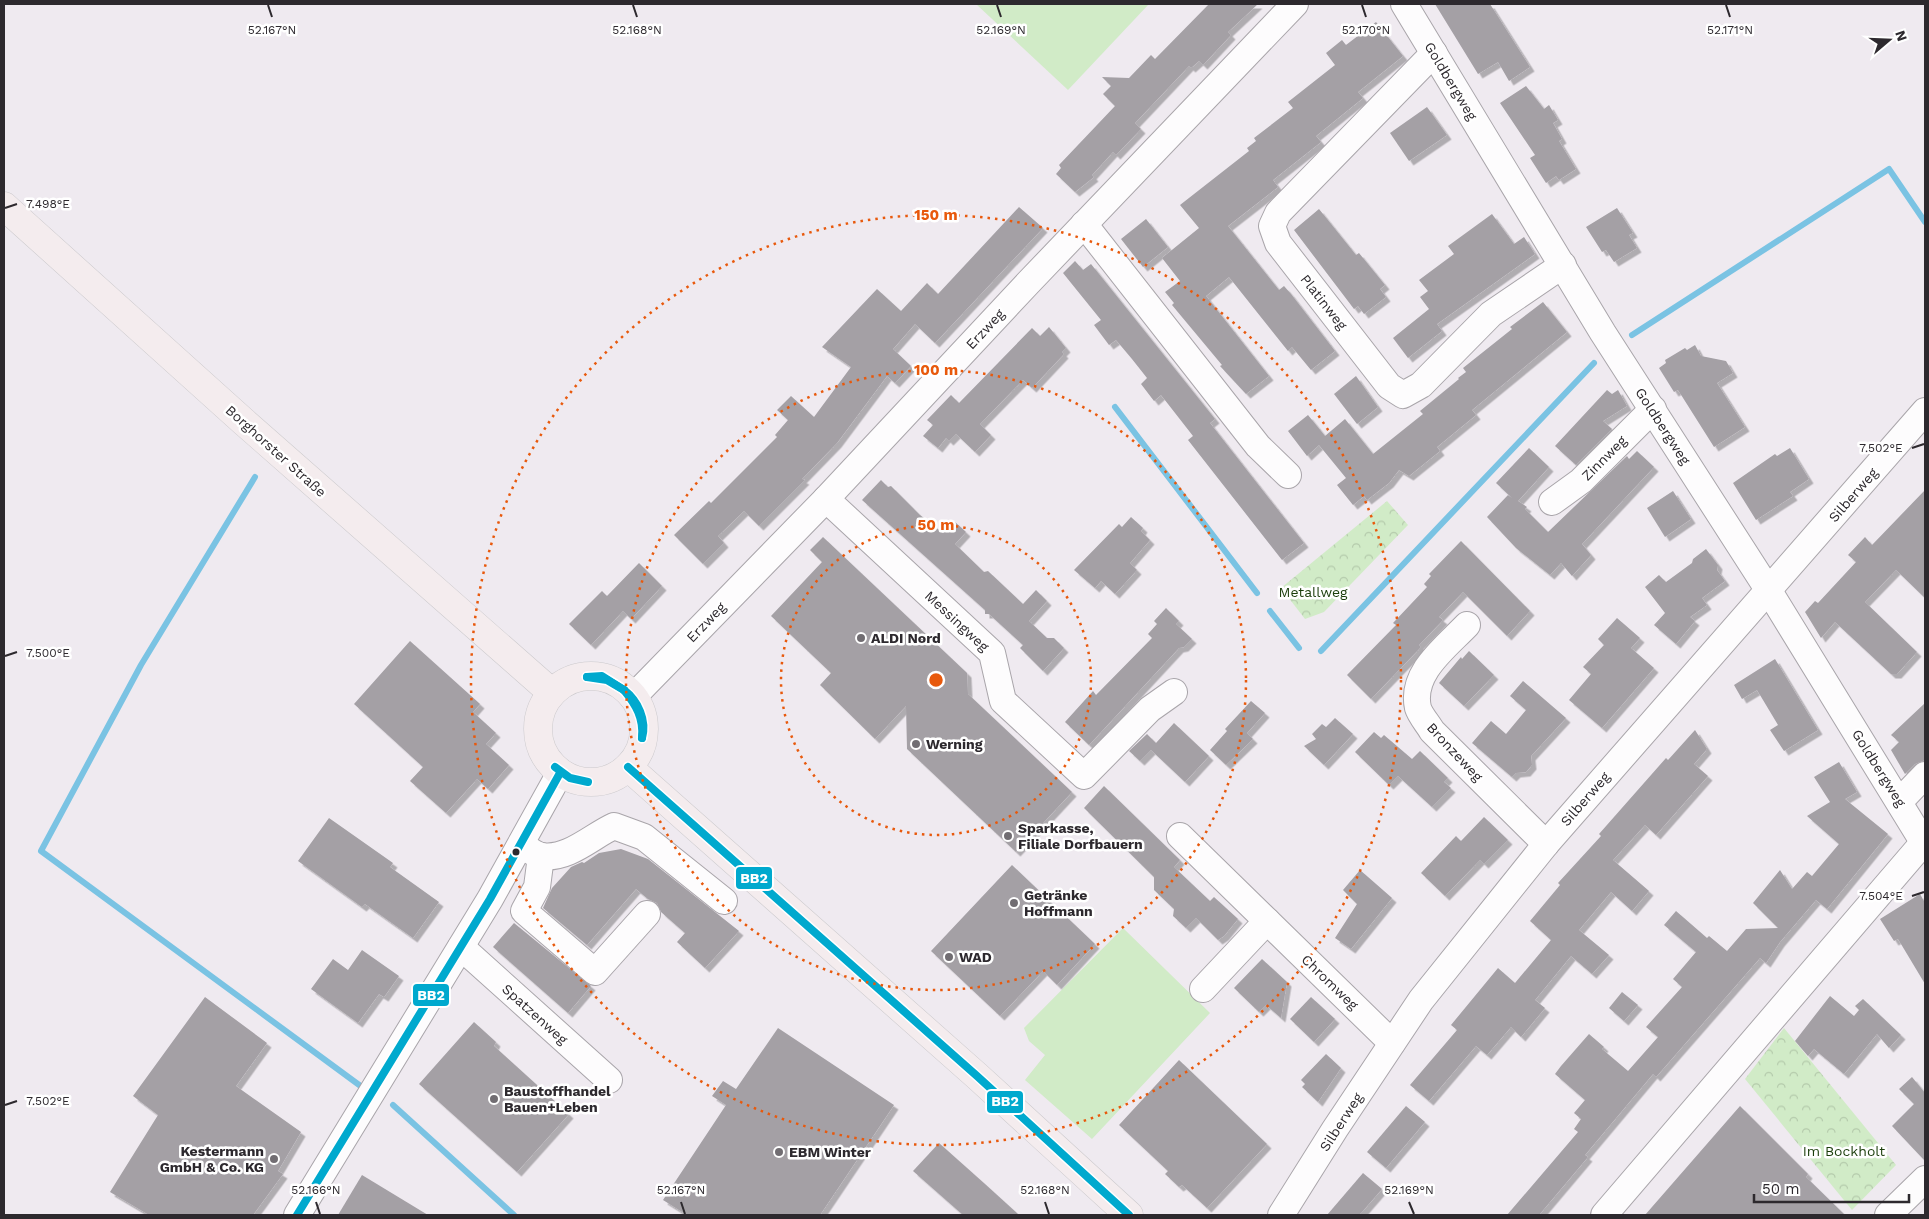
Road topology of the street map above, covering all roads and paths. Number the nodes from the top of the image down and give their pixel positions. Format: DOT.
graph roads {
  1 [pos="1295,4"];
  2 [pos="1404,4"];
  3 [pos="1434,53"];
  4 [pos="4,206"];
  5 [pos="1084,224"];
  6 [pos="1563,265"];
  7 [pos="1652,409"];
  8 [pos="1925,411"];
  9 [pos="1288,475"];
  10 [pos="826,499"];
  11 [pos="1552,502"];
  12 [pos="1769,591"];
  13 [pos="1468,626"];
  14 [pos="551,692"];
  15 [pos="1174,692"];
  16 [pos="633,697"];
  17 [pos="628,767"];
  18 [pos="560,773"];
  19 [pos="1925,775"];
  20 [pos="1900,801"];
  21 [pos="1180,836"];
  22 [pos="1546,844"];
  23 [pos="1924,844"];
  24 [pos="531,851"];
  25 [pos="724,901"];
  26 [pos="647,914"];
  27 [pos="1267,921"];
  28 [pos="461,947"];
  29 [pos="1203,989"];
  30 [pos="1392,1043"];
  31 [pos="609,1080"];
  32 [pos="1925,1179"];
  33 [pos="1610,1213"];
  34 [pos="297,1215"];
  35 [pos="1129,1215"];
  36 [pos="1281,1215"];
  37 [pos="1888,1215"];
  1 -- 5 [label="street, Erzweg"];
  2 -- 3 [label="street, Goldbergweg"];
  3 -- 6 [label="street, Goldbergweg"];
  3 -- 6 [label="street, Platinweg"];
  4 -- 14 [label="main road, Borghorster Straße"];
  5 -- 9 [label="street"];
  5 -- 10 [label="street, Erzweg"];
  6 -- 7 [label="street, Goldbergweg"];
  7 -- 11 [label="street, Zinnweg"];
  7 -- 12 [label="street, Goldbergweg"];
  8 -- 12 [label="street, Silberweg"];
  10 -- 15 [label="street, Messingweg"];
  10 -- 16 [label="street, Erzweg"];
  12 -- 20 [label="street, Goldbergweg"];
  12 -- 22 [label="street, Silberweg"];
  13 -- 22 [label="street, Bronzeweg"];
  14 -- 16 [label="main road"];
  14 -- 18 [label="main road"];
  16 -- 17 [label="main road"];
  17 -- 18 [label="main road"];
  17 -- 35 [label="main road"];
  18 -- 24 [label="street"];
  19 -- 20 [label="street"];
  20 -- 23 [label="street, Goldbergweg"];
  21 -- 27 [label="street, Chromweg"];
  22 -- 30 [label="street, Silberweg"];
  23 -- 33 [label="street"];
  24 -- 25 [label="street"];
  24 -- 26 [label="street"];
  24 -- 28 [label="street"];
  27 -- 29 [label="street"];
  27 -- 30 [label="street, Chromweg"];
  28 -- 31 [label="street, Spatzenweg"];
  28 -- 34 [label="street"];
  30 -- 36 [label="street, Silberweg"];
  32 -- 37 [label="street"];
}
